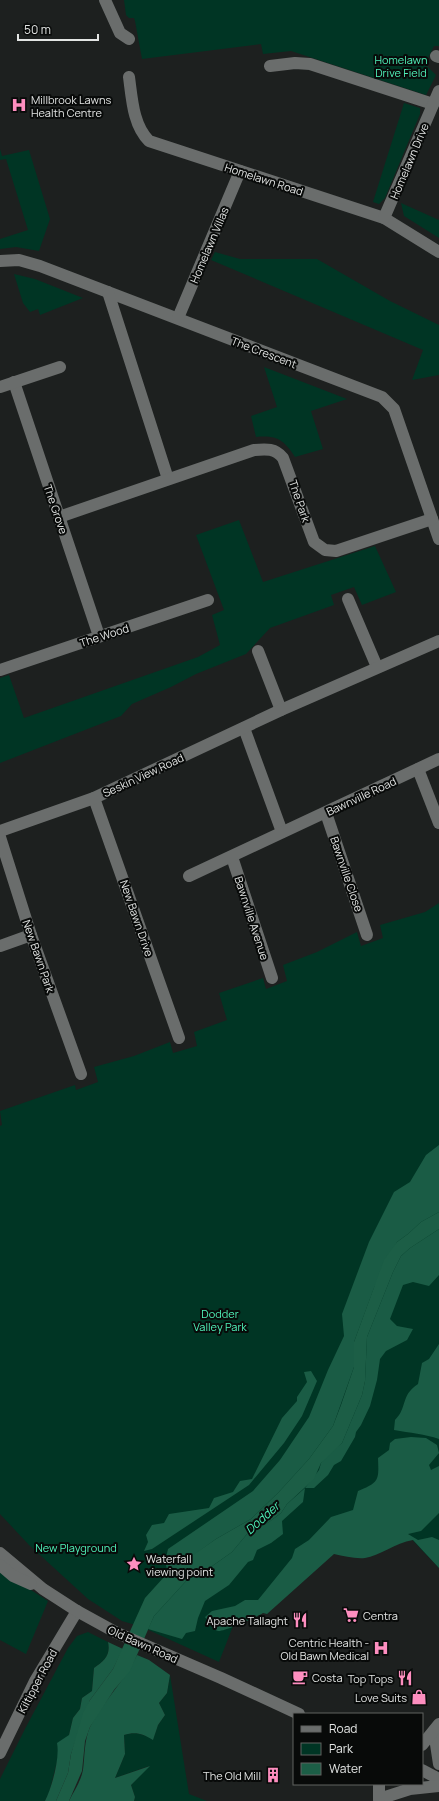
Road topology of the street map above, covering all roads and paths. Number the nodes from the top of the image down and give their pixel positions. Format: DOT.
graph roads {
  1 [pos="104,0"];
  2 [pos="129,39"];
  3 [pos="270,66"];
  4 [pos="129,77"];
  5 [pos="439,91"];
  6 [pos="433,104"];
  7 [pos="240,171"];
  8 [pos="384,218"];
  9 [pos="439,252"];
  10 [pos="0,261"];
  11 [pos="108,292"];
  12 [pos="178,318"];
  13 [pos="60,366"];
  14 [pos="14,382"];
  15 [pos="0,387"];
  16 [pos="168,479"];
  17 [pos="59,517"];
  18 [pos="432,519"];
  19 [pos="439,539"];
  20 [pos="348,599"];
  21 [pos="208,600"];
  22 [pos="99,636"];
  23 [pos="439,642"];
  24 [pos="258,651"];
  25 [pos="376,667"];
  26 [pos="0,670"];
  27 [pos="281,710"];
  28 [pos="244,728"];
  29 [pos="439,759"];
  30 [pos="418,769"];
  31 [pos="94,798"];
  32 [pos="326,813"];
  33 [pos="439,824"];
  34 [pos="0,831"];
  35 [pos="282,832"];
  36 [pos="0,837"];
  37 [pos="232,857"];
  38 [pos="189,876"];
  39 [pos="367,934"];
  40 [pos="31,935"];
  41 [pos="0,946"];
  42 [pos="272,978"];
  43 [pos="179,1038"];
  44 [pos="81,1074"];
  45 [pos="0,1553"];
  46 [pos="0,1565"];
  47 [pos="43,1589"];
  48 [pos="77,1611"];
  49 [pos="297,1713"];
  50 [pos="436,1727"];
  51 [pos="423,1734"];
  52 [pos="423,1744"];
  53 [pos="0,1753"];
  54 [pos="439,1764"];
  55 [pos="423,1771"];
  56 [pos="439,1779"];
  57 [pos="379,1785"];
  58 [pos="390,1785"];
  59 [pos="439,1786"];
  60 [pos="378,1800"];
  1 -- 2 [label="street"];
  3 -- 6 [label="street"];
  4 -- 7 [label="street, Homelawn Road"];
  5 -- 6 [label="street, Homelawn Drive"];
  6 -- 8 [label="street, Homelawn Drive"];
  7 -- 8 [label="street, Homelawn Road"];
  7 -- 12 [label="street, Homelawn Villas"];
  8 -- 9 [label="street, Homelawn Road"];
  10 -- 11 [label="street, The Crescent"];
  11 -- 12 [label="street, The Crescent"];
  11 -- 16 [label="street"];
  12 -- 18 [label="street, The Crescent"];
  13 -- 14 [label="street"];
  14 -- 15 [label="street"];
  14 -- 17 [label="street, The Grove"];
  16 -- 17 [label="street, The Park"];
  16 -- 18 [label="street, The Park"];
  17 -- 22 [label="street, The Grove"];
  18 -- 19 [label="street, The Crescent"];
  20 -- 25 [label="street"];
  21 -- 22 [label="street, The Wood"];
  22 -- 26 [label="street, The Wood"];
  23 -- 25 [label="street, Seskin View Road"];
  24 -- 27 [label="street"];
  25 -- 27 [label="street, Seskin View Road"];
  27 -- 28 [label="street, Seskin View Road"];
  28 -- 31 [label="street, Seskin View Road"];
  28 -- 35 [label="street"];
  29 -- 30 [label="street, Bawnville Road"];
  30 -- 32 [label="street, Bawnville Road"];
  30 -- 33 [label="street"];
  31 -- 34 [label="street, Seskin View Road"];
  31 -- 43 [label="street, New Bawn Drive"];
  32 -- 35 [label="street, Bawnville Road"];
  32 -- 39 [label="street, Bawnville Close"];
  35 -- 37 [label="street, Bawnville Road"];
  36 -- 40 [label="street, New Bawn Park"];
  37 -- 38 [label="street, Bawnville Road"];
  37 -- 42 [label="street, Bawnville Avenue"];
  40 -- 41 [label="street"];
  40 -- 44 [label="street, New Bawn Park"];
  45 -- 47 [label="street, Old Bawn Road"];
  46 -- 47 [label="street"];
  47 -- 48 [label="street, Old Bawn Road"];
  48 -- 49 [label="street, Old Bawn Road"];
  48 -- 53 [label="street, Kiltipper Road"];
  50 -- 51 [label="street"];
  50 -- 52 [label="street"];
  50 -- 54 [label="street"];
  55 -- 56 [label="street"];
  57 -- 60 [label="street"];
  58 -- 60 [label="street"];
  59 -- 60 [label="street"];
}
